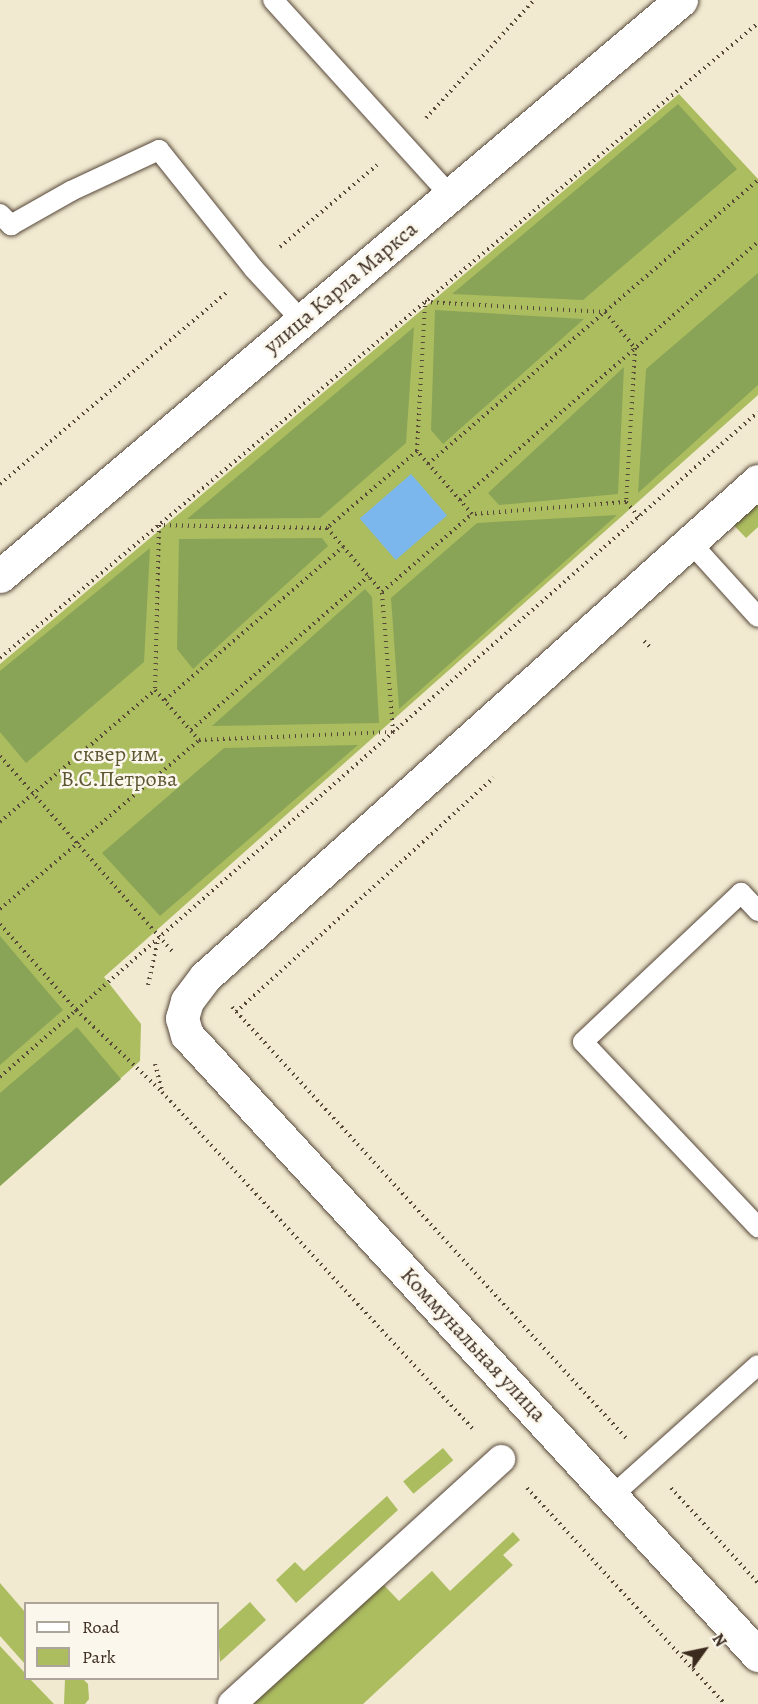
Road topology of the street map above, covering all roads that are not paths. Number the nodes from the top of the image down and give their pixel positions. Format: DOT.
graph roads {
  1 [pos="273,0"];
  2 [pos="664,5"];
  3 [pos="450,195"];
  4 [pos="4,224"];
  5 [pos="302,321"];
  6 [pos="758,481"];
  7 [pos="690,542"];
  8 [pos="0,576"];
  9 [pos="758,617"];
  10 [pos="758,911"];
  11 [pos="758,1227"];
  12 [pos="758,1365"];
  13 [pos="501,1459"];
  14 [pos="612,1496"];
  15 [pos="758,1655"];
  16 [pos="231,1704"];
  1 -- 3 [label="lane"];
  2 -- 3 [label="street, улица Карла Маркса"];
  3 -- 5 [label="street, улица Карла Маркса"];
  4 -- 5 [label="lane"];
  5 -- 8 [label="street, улица Карла Маркса"];
  6 -- 7 [label="street"];
  7 -- 9 [label="lane"];
  7 -- 14 [label="street, Коммунальная улица"];
  10 -- 11 [label="lane"];
  12 -- 14 [label="lane"];
  13 -- 16 [label="street"];
  14 -- 15 [label="street, Коммунальная улица"];
}
